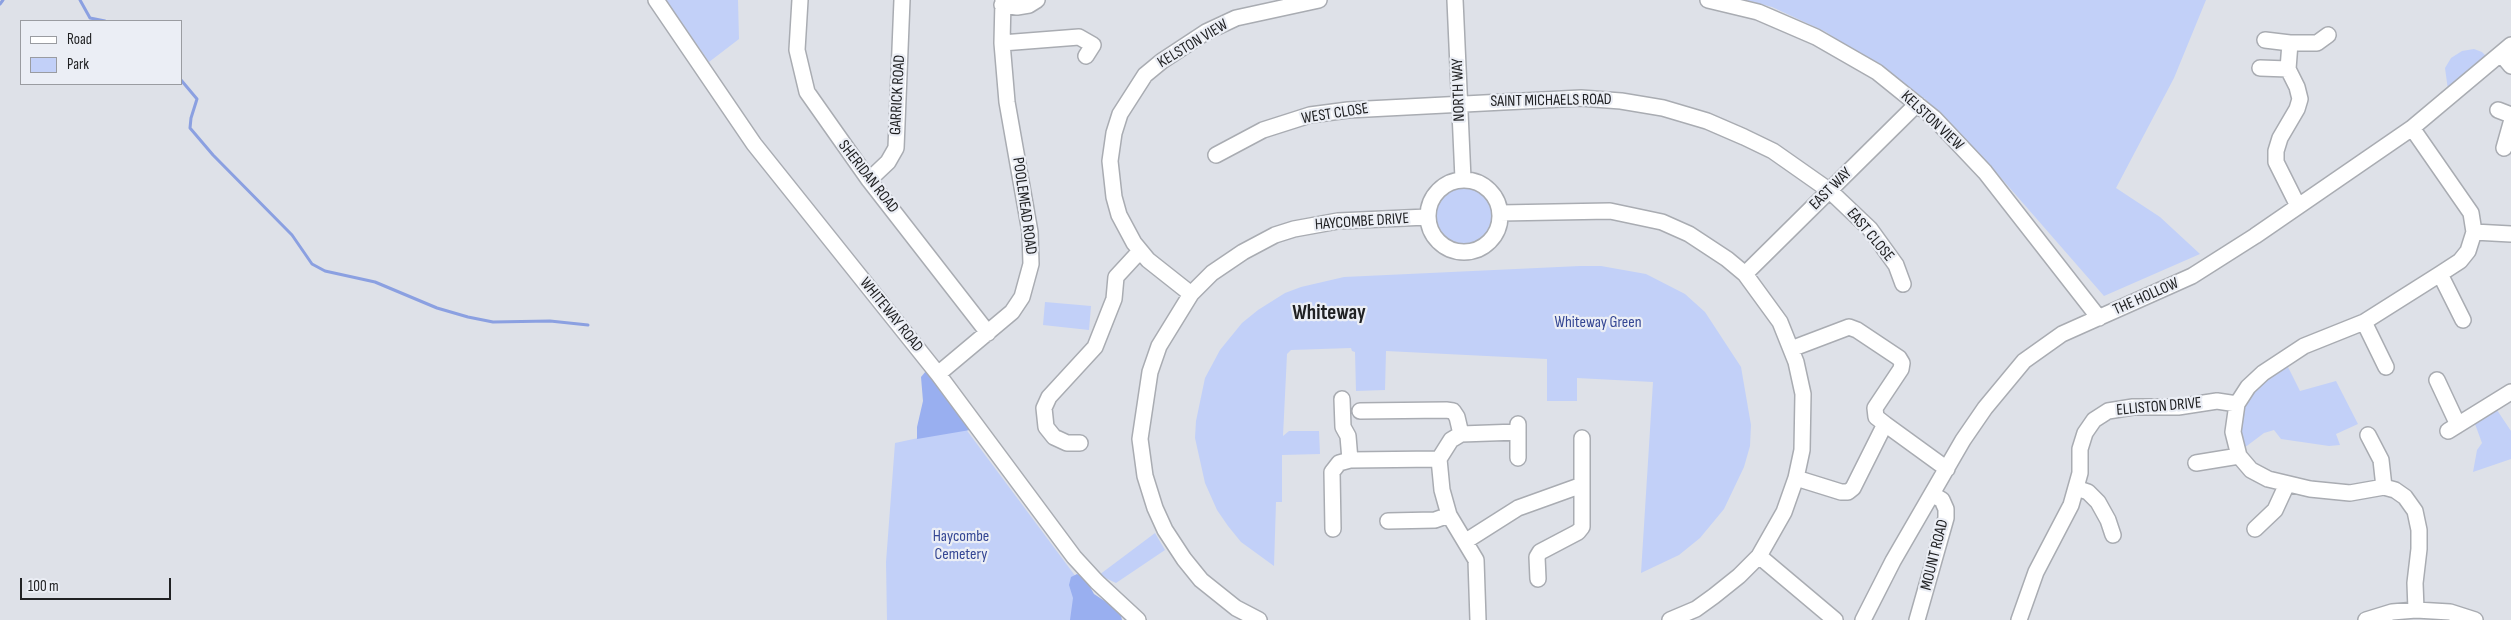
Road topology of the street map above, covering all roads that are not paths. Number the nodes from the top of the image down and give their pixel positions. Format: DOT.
graph roads {
  1 [pos="656,0"];
  2 [pos="800,0"];
  3 [pos="902,0"];
  4 [pos="1037,0"];
  5 [pos="1319,0"];
  6 [pos="1456,0"];
  7 [pos="1708,0"];
  8 [pos="1002,2"];
  9 [pos="1302,2"];
  10 [pos="2328,35"];
  11 [pos="2265,40"];
  12 [pos="1002,43"];
  13 [pos="2290,43"];
  14 [pos="2506,49"];
  15 [pos="1086,56"];
  16 [pos="2511,66"];
  17 [pos="2260,68"];
  18 [pos="2288,69"];
  19 [pos="1460,103"];
  20 [pos="1917,104"];
  21 [pos="2511,123"];
  22 [pos="2412,128"];
  23 [pos="2504,148"];
  24 [pos="1216,155"];
  25 [pos="1463,179"];
  26 [pos="869,180"];
  27 [pos="1830,191"];
  28 [pos="2298,206"];
  29 [pos="1500,213"];
  30 [pos="1427,217"];
  31 [pos="2474,232"];
  32 [pos="2511,234"];
  33 [pos="1140,251"];
  34 [pos="1745,274"];
  35 [pos="2440,274"];
  36 [pos="1904,284"];
  37 [pos="1191,294"];
  38 [pos="2099,318"];
  39 [pos="2463,320"];
  40 [pos="2364,322"];
  41 [pos="988,333"];
  42 [pos="1791,349"];
  43 [pos="2386,367"];
  44 [pos="938,374"];
  45 [pos="2437,380"];
  46 [pos="2511,392"];
  47 [pos="1342,399"];
  48 [pos="2237,404"];
  49 [pos="1360,411"];
  50 [pos="1885,424"];
  51 [pos="1461,434"];
  52 [pos="2368,435"];
  53 [pos="1080,443"];
  54 [pos="1586,446"];
  55 [pos="2238,456"];
  56 [pos="1439,458"];
  57 [pos="1518,458"];
  58 [pos="1350,460"];
  59 [pos="2196,463"];
  60 [pos="1947,469"];
  61 [pos="1796,478"];
  62 [pos="1582,484"];
  63 [pos="2288,484"];
  64 [pos="2384,487"];
  65 [pos="2076,488"];
  66 [pos="1932,494"];
  67 [pos="1449,515"];
  68 [pos="1396,525"];
  69 [pos="1333,529"];
  70 [pos="2255,529"];
  71 [pos="2113,535"];
  72 [pos="1466,541"];
  73 [pos="1759,556"];
  74 [pos="1538,579"];
  75 [pos="2416,610"];
  76 [pos="1138,620"];
  77 [pos="1259,620"];
  78 [pos="1478,620"];
  79 [pos="1670,620"];
  80 [pos="1835,620"];
  81 [pos="1863,620"];
  82 [pos="1917,620"];
  83 [pos="2019,620"];
  84 [pos="2366,620"];
  85 [pos="2475,620"];
  1 -- 44 [label="street, WHITEWAY ROAD"];
  2 -- 26 [label="street, SHERIDAN ROAD"];
  3 -- 26 [label="street, GARRICK ROAD"];
  4 -- 8 [label="street"];
  5 -- 9 [label="street, KELSTON VIEW"];
  6 -- 19 [label="street, NORTH WAY"];
  7 -- 20 [label="street, KELSTON VIEW"];
  8 -- 12 [label="street, POOLEMEAD ROAD"];
  9 -- 33 [label="street, KELSTON VIEW"];
  10 -- 13 [label="street"];
  11 -- 13 [label="street"];
  12 -- 15 [label="street"];
  12 -- 41 [label="street, POOLEMEAD ROAD"];
  13 -- 18 [label="street"];
  14 -- 16 [label="street"];
  14 -- 22 [label="street, THE HOLLOW"];
  17 -- 18 [label="street"];
  18 -- 28 [label="street"];
  19 -- 24 [label="street, WEST CLOSE"];
  19 -- 25 [label="street, NORTH WAY"];
  19 -- 27 [label="street, SAINT MICHAELS ROAD"];
  20 -- 27 [label="street, EAST WAY"];
  20 -- 38 [label="street, KELSTON VIEW"];
  21 -- 23 [label="street"];
  22 -- 28 [label="street, THE HOLLOW"];
  22 -- 31 [label="street"];
  25 -- 29 [label="street"];
  25 -- 30 [label="street, HAYCOMBE DRIVE"];
  26 -- 41 [label="street, SHERIDAN ROAD"];
  27 -- 34 [label="street, EAST WAY"];
  27 -- 36 [label="street, EAST CLOSE"];
  28 -- 38 [label="street, THE HOLLOW"];
  29 -- 30 [label="street, HAYCOMBE DRIVE"];
  29 -- 34 [label="street"];
  30 -- 37 [label="street, HAYCOMBE DRIVE"];
  31 -- 32 [label="street"];
  31 -- 35 [label="street"];
  33 -- 37 [label="street, KELSTON VIEW"];
  33 -- 53 [label="street"];
  34 -- 42 [label="street"];
  35 -- 39 [label="street"];
  35 -- 40 [label="street"];
  37 -- 77 [label="street, HAYCOMBE DRIVE"];
  38 -- 60 [label="street, THE HOLLOW"];
  40 -- 43 [label="street"];
  40 -- 48 [label="street"];
  41 -- 44 [label="street, POOLEMEAD ROAD"];
  42 -- 50 [label="street"];
  42 -- 61 [label="street"];
  44 -- 76 [label="street, WHITEWAY ROAD"];
  45 -- 46 [label="street"];
  47 -- 58 [label="street"];
  48 -- 55 [label="street"];
  48 -- 65 [label="street, ELLISTON DRIVE"];
  49 -- 51 [label="street"];
  50 -- 60 [label="street"];
  50 -- 61 [label="street"];
  51 -- 56 [label="street"];
  51 -- 57 [label="street"];
  52 -- 64 [label="street"];
  54 -- 62 [label="street"];
  55 -- 59 [label="street"];
  55 -- 63 [label="street"];
  56 -- 58 [label="street"];
  56 -- 67 [label="street"];
  58 -- 69 [label="street"];
  60 -- 66 [label="street, THE HOLLOW"];
  61 -- 73 [label="street"];
  62 -- 72 [label="street"];
  62 -- 74 [label="street"];
  63 -- 64 [label="street"];
  63 -- 70 [label="street"];
  64 -- 75 [label="street"];
  65 -- 71 [label="street"];
  65 -- 83 [label="street, ELLISTON DRIVE"];
  66 -- 81 [label="street, THE HOLLOW"];
  66 -- 82 [label="street, MOUNT ROAD"];
  67 -- 68 [label="street"];
  67 -- 72 [label="street"];
  72 -- 78 [label="street"];
  73 -- 79 [label="street"];
  73 -- 80 [label="street"];
  75 -- 84 [label="street"];
  75 -- 85 [label="street"];
}
